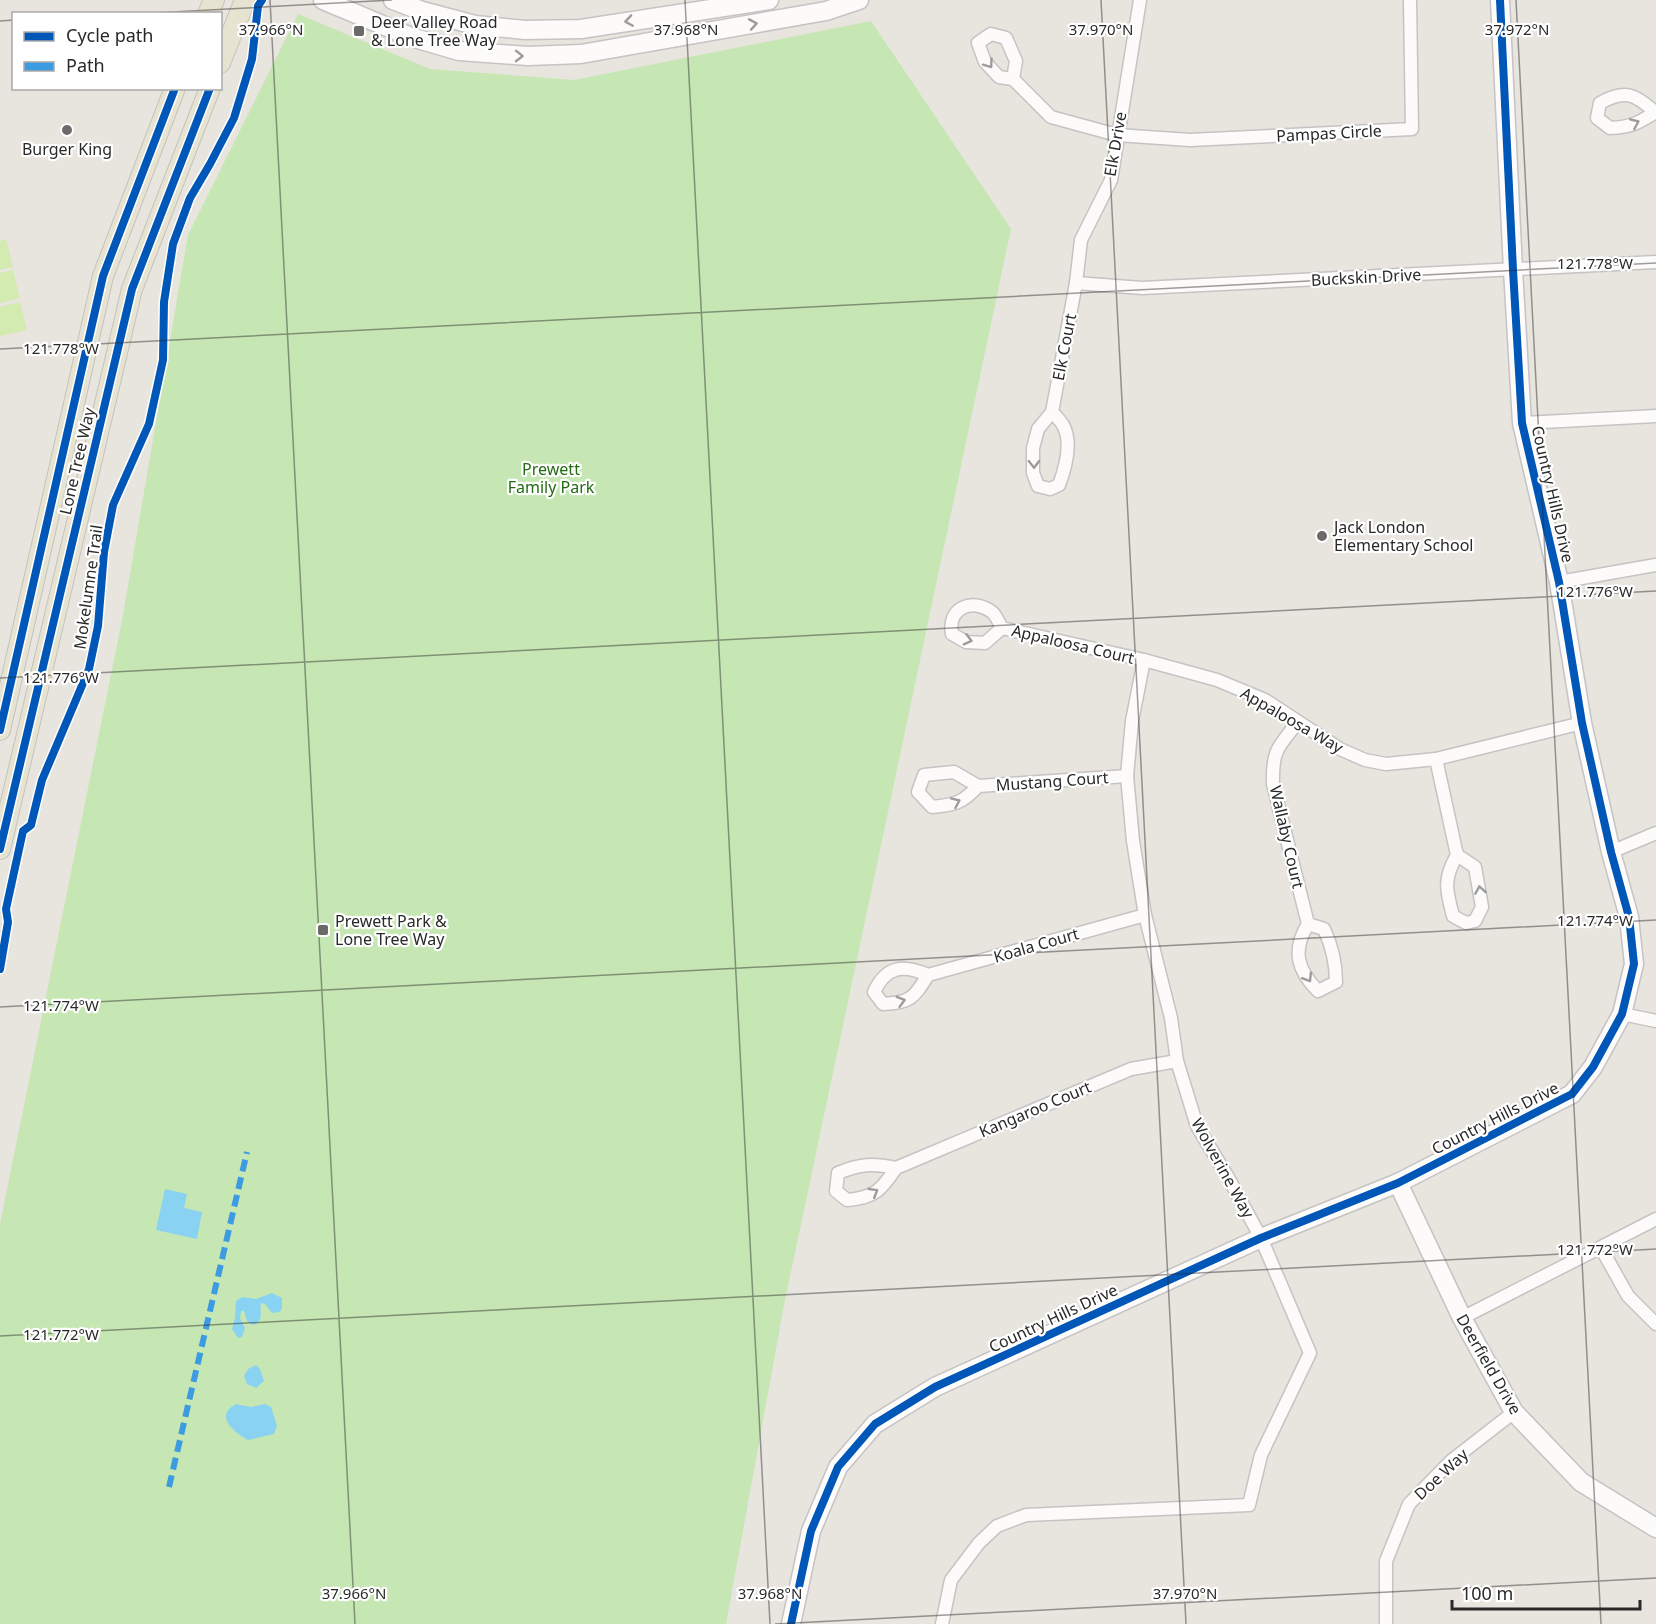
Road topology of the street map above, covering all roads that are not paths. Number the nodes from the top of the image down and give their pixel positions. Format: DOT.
graph roads {
  1 [pos="245,0"];
  2 [pos="323,0"];
  3 [pos="393,0"];
  4 [pos="769,0"];
  5 [pos="859,0"];
  6 [pos="1140,0"];
  7 [pos="1410,0"];
  8 [pos="1500,0"];
  9 [pos="222,58"];
  10 [pos="1013,79"];
  11 [pos="174,90"];
  12 [pos="209,90"];
  13 [pos="1117,135"];
  14 [pos="1656,262"];
  15 [pos="1513,270"];
  16 [pos="1076,283"];
  17 [pos="1052,412"];
  18 [pos="1656,416"];
  19 [pos="1522,423"];
  20 [pos="1656,565"];
  21 [pos="1559,582"];
  22 [pos="1002,628"];
  23 [pos="1144,660"];
  24 [pos="1298,722"];
  25 [pos="1582,723"];
  26 [pos="0,730"];
  27 [pos="1436,759"];
  28 [pos="1127,776"];
  29 [pos="978,786"];
  30 [pos="1656,833"];
  31 [pos="0,849"];
  32 [pos="1611,852"];
  33 [pos="1457,855"];
  34 [pos="1145,915"];
  35 [pos="1308,924"];
  36 [pos="927,975"];
  37 [pos="1622,1014"];
  38 [pos="1656,1021"];
  39 [pos="1177,1061"];
  40 [pos="896,1167"];
  41 [pos="1398,1183"];
  42 [pos="1656,1219"];
  43 [pos="1261,1238"];
  44 [pos="1601,1248"];
  45 [pos="1461,1318"];
  46 [pos="1656,1324"];
  47 [pos="1514,1412"];
  48 [pos="1656,1528"];
  49 [pos="791,1624"];
  50 [pos="942,1624"];
  51 [pos="1386,1624"];
  1 -- 9 [label="main road"];
  2 -- 5 [label="street, one-way"];
  4 -- 3 [label="street, one-way"];
  6 -- 13 [label="street, Elk Drive"];
  7 -- 13 [label="street, Pampas Circle"];
  8 -- 15 [label="street, Country Hills Drive"];
  10 -- 13 [label="street"];
  11 -- 26 [label="main road, Lone Tree Way"];
  12 -- 31 [label="main road, Lone Tree Way"];
  13 -- 16 [label="street, Elk Drive"];
  14 -- 15 [label="street, Buckskin Drive"];
  15 -- 16 [label="street, Buckskin Drive"];
  15 -- 19 [label="street, Country Hills Drive"];
  16 -- 17 [label="street, Elk Court"];
  17 -- 17 [label="street, Elk Court, one-way"];
  18 -- 19 [label="street"];
  19 -- 21 [label="street, Country Hills Drive"];
  20 -- 21 [label="street"];
  21 -- 25 [label="street, Country Hills Drive"];
  22 -- 23 [label="street, Appaloosa Court"];
  23 -- 24 [label="street, Appaloosa Way"];
  23 -- 28 [label="street, Wolverine Way"];
  24 -- 27 [label="street, Appaloosa Way"];
  24 -- 35 [label="street, Wallaby Court"];
  25 -- 27 [label="street, Appaloosa Way"];
  25 -- 32 [label="street, Country Hills Drive"];
  27 -- 33 [label="street"];
  28 -- 29 [label="street, Mustang Court"];
  28 -- 34 [label="street, Wolverine Way"];
  30 -- 32 [label="street"];
  32 -- 37 [label="street, Country Hills Drive"];
  33 -- 33 [label="street, one-way"];
  34 -- 36 [label="street, Koala Court"];
  34 -- 39 [label="street, Wolverine Way"];
  35 -- 35 [label="street, one-way"];
  37 -- 38 [label="street"];
  37 -- 41 [label="street, Country Hills Drive"];
  39 -- 40 [label="street, Kangaroo Court"];
  39 -- 43 [label="street, Wolverine Way"];
  40 -- 40 [label="street, Kangaroo Court, one-way"];
  41 -- 43 [label="street, Country Hills Drive"];
  41 -- 45 [label="street, Deerfield Drive"];
  42 -- 44 [label="street"];
  43 -- 49 [label="street, Country Hills Drive"];
  43 -- 50 [label="street, Wolverine Way"];
  44 -- 45 [label="street"];
  44 -- 46 [label="street"];
  45 -- 47 [label="street, Deerfield Drive"];
  47 -- 48 [label="street, Deerfield Drive"];
  47 -- 51 [label="street, Doe Way"];
}
